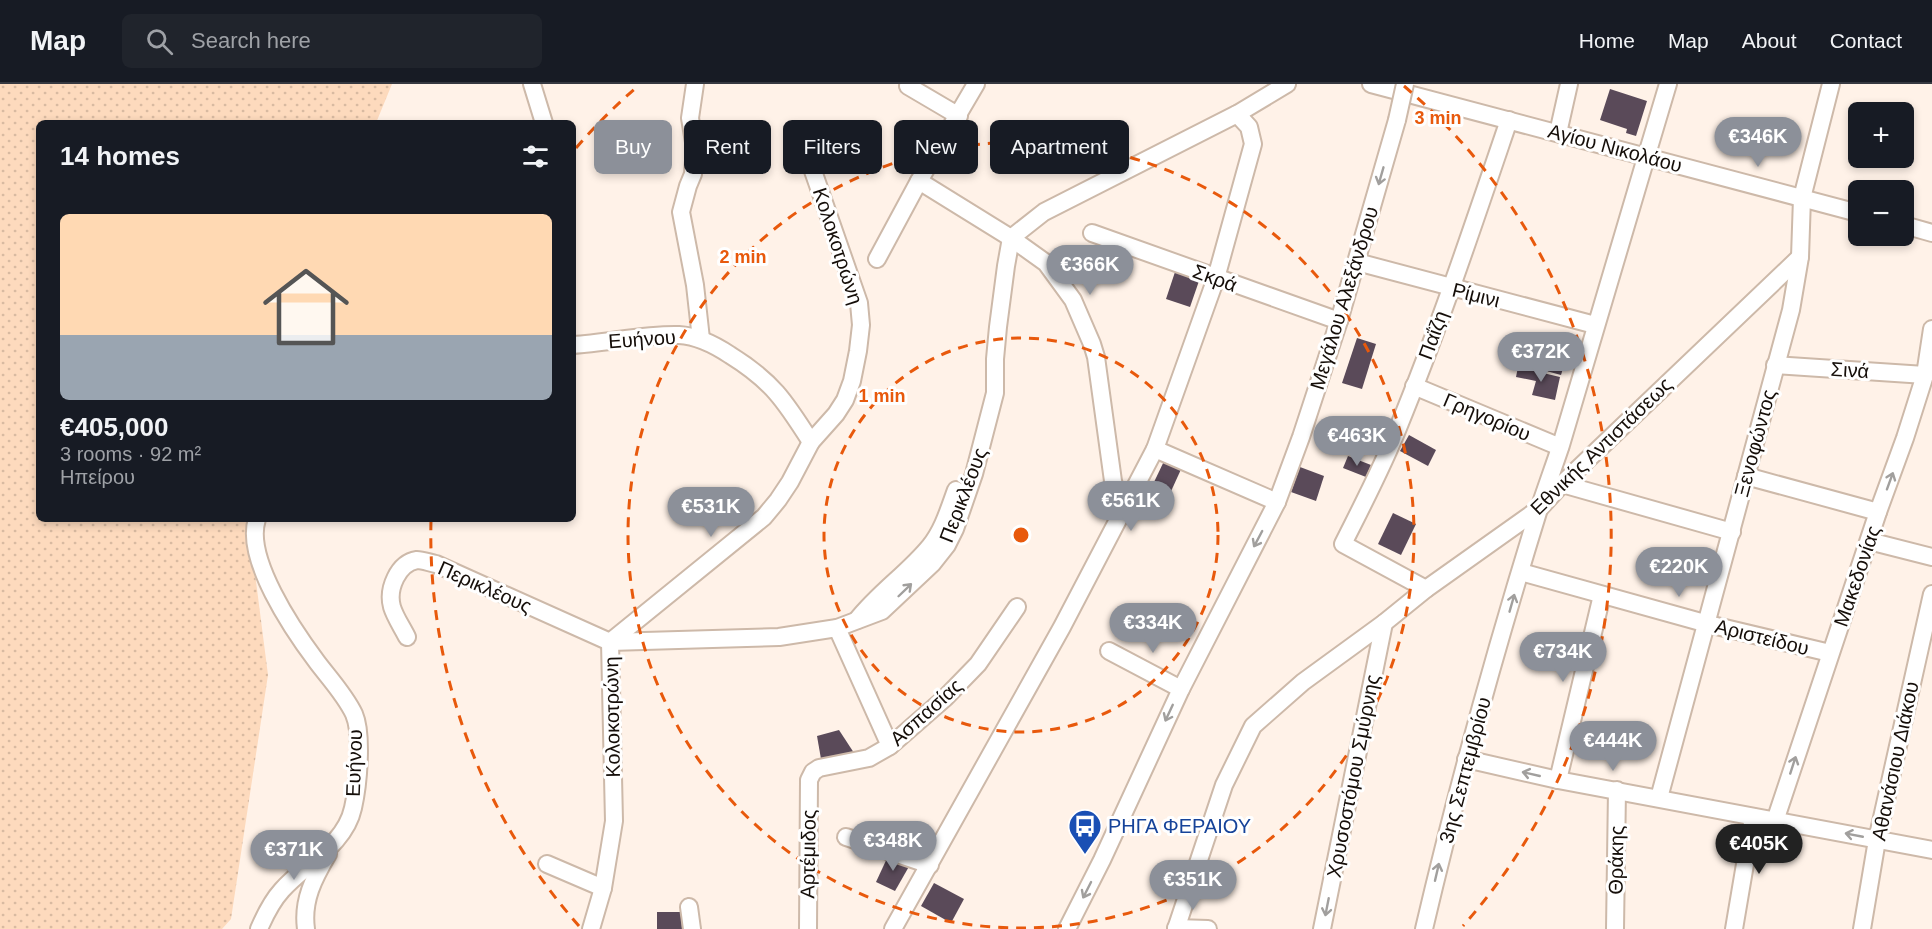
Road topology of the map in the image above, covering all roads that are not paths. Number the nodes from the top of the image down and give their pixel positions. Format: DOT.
graph roads {
  1 [pos="532,84"];
  2 [pos="695,84"];
  3 [pos="976,84"];
  4 [pos="1287,84"];
  5 [pos="1371,84"];
  6 [pos="1405,84"];
  7 [pos="1569,84"];
  8 [pos="1668,84"];
  9 [pos="1831,84"];
  10 [pos="908,86"];
  11 [pos="1237,114"];
  12 [pos="959,116"];
  13 [pos="543,120"];
  14 [pos="1509,120"];
  15 [pos="1558,133"];
  16 [pos="1648,156"];
  17 [pos="814,174"];
  18 [pos="919,181"];
  19 [pos="1802,198"];
  20 [pos="1848,210"];
  21 [pos="1914,228"];
  22 [pos="1092,233"];
  23 [pos="1932,233"];
  24 [pos="1011,238"];
  25 [pos="1800,256"];
  26 [pos="877,259"];
  27 [pos="1357,262"];
  28 [pos="1216,278"];
  29 [pos="1449,288"];
  30 [pos="1339,321"];
  31 [pos="1595,325"];
  32 [pos="1932,329"];
  33 [pos="701,339"];
  34 [pos="576,345"];
  35 [pos="1775,365"];
  36 [pos="1925,375"];
  37 [pos="1414,386"];
  38 [pos="1924,402"];
  39 [pos="811,442"];
  40 [pos="1560,447"];
  41 [pos="1155,449"];
  42 [pos="1746,476"];
  43 [pos="1562,484"];
  44 [pos="1277,502"];
  45 [pos="1539,508"];
  46 [pos="1124,509"];
  47 [pos="1878,513"];
  48 [pos="256,522"];
  49 [pos="1732,532"];
  50 [pos="1869,541"];
  51 [pos="1932,557"];
  52 [pos="1521,572"];
  53 [pos="1426,589"];
  54 [pos="1932,594"];
  55 [pos="1602,595"];
  56 [pos="1017,607"];
  57 [pos="1384,623"];
  58 [pos="1708,624"];
  59 [pos="837,628"];
  60 [pos="407,637"];
  61 [pos="610,642"];
  62 [pos="1109,651"];
  63 [pos="1830,653"];
  64 [pos="1181,689"];
  65 [pos="890,746"];
  66 [pos="1466,759"];
  67 [pos="809,780"];
  68 [pos="1558,780"];
  69 [pos="1617,790"];
  70 [pos="1659,798"];
  71 [pos="1753,817"];
  72 [pos="1774,820"];
  73 [pos="846,837"];
  74 [pos="1877,840"];
  75 [pos="334,842"];
  76 [pos="1932,850"];
  77 [pos="546,864"];
  78 [pos="930,865"];
  79 [pos="603,888"];
  80 [pos="688,907"];
  81 [pos="1176,928"];
  82 [pos="259,929"];
  83 [pos="306,929"];
  84 [pos="591,929"];
  85 [pos="692,929"];
  86 [pos="808,929"];
  87 [pos="893,929"];
  88 [pos="1067,929"];
  89 [pos="1208,929"];
  90 [pos="1322,929"];
  91 [pos="1424,929"];
  92 [pos="1615,929"];
  93 [pos="1734,929"];
  94 [pos="1862,929"];
  1 -- 13 [label="street"];
  2 -- 33 [label="street"];
  3 -- 12 [label="street"];
  4 -- 11 [label="street"];
  5 -- 14 [label="street, Αγίου Νικολάου"];
  6 -- 27 [label="street, Μεγάλου Αλεξάνδρου, one-way, bridge"];
  7 -- 15 [label="street"];
  8 -- 16 [label="street, 3ης Σεπτεμβρίου"];
  9 -- 19 [label="street, Ξενοφώντος"];
  10 -- 12 [label="street"];
  11 -- 24 [label="street"];
  11 -- 28 [label="street"];
  12 -- 18 [label="street"];
  14 -- 15 [label="street, Αγίου Νικολάου"];
  14 -- 29 [label="street, Παΐζη"];
  15 -- 16 [label="street, Αγίου Νικολάου"];
  16 -- 19 [label="street, Αγίου Νικολάου"];
  16 -- 31 [label="street, 3ης Σεπτεμβρίου"];
  17 -- 39 [label="street, Κολοκοτρώνη"];
  18 -- 24 [label="street"];
  18 -- 26 [label="street"];
  19 -- 20 [label="street, Αγίου Νικολάου"];
  19 -- 25 [label="street, Ξενοφώντος"];
  21 -- 23 [label="street"];
  22 -- 28 [label="street, Σκρά"];
  24 -- 46 [label="street"];
  24 -- 59 [label="street, Περικλέους"];
  25 -- 35 [label="street, Ξενοφώντος"];
  25 -- 43 [label="street, Εθνικής Αντιστάσεως"];
  27 -- 29 [label="street, Ρίμινι"];
  27 -- 30 [label="street, Μεγάλου Αλεξάνδρου"];
  28 -- 30 [label="street, Σκρά"];
  28 -- 41 [label="street"];
  29 -- 31 [label="street, Ρίμινι"];
  29 -- 37 [label="street, Παΐζη"];
  30 -- 44 [label="street, Μεγάλου Αλεξάνδρου"];
  31 -- 40 [label="street, 3ης Σεπτεμβρίου"];
  32 -- 36 [label="street, Μακεδονίας"];
  33 -- 34 [label="street, Ευήνου"];
  33 -- 39 [label="street, Ευήνου"];
  35 -- 36 [label="street, Σινά"];
  35 -- 42 [label="street, Ξενοφώντος"];
  36 -- 38 [label="street, Μακεδονίας"];
  37 -- 40 [label="street, Γρηγορίου"];
  37 -- 53 [label="street, Παΐζη"];
  47 -- 38 [label="street, Μακεδονίας, one-way"];
  39 -- 61 [label="street, Κολοκοτρώνη"];
  40 -- 45 [label="street, 3ης Σεπτεμβρίου"];
  41 -- 44 [label="street"];
  41 -- 46 [label="street"];
  42 -- 47 [label="street"];
  42 -- 49 [label="street, Ξενοφώντος"];
  43 -- 45 [label="street, Εθνικής Αντιστάσεως"];
  43 -- 49 [label="street"];
  44 -- 64 [label="street, Μεγάλου Αλεξάνδρου, one-way"];
  45 -- 52 [label="street, 3ης Σεπτεμβρίου"];
  45 -- 53 [label="street, Εθνικής Αντιστάσεως"];
  46 -- 78 [label="street"];
  47 -- 50 [label="street, Μακεδονίας"];
  48 -- 75 [label="street, Ευήνου"];
  49 -- 58 [label="street, Ξενοφώντος"];
  50 -- 51 [label="street"];
  50 -- 63 [label="street, Μακεδονίας"];
  52 -- 55 [label="street, Αριστείδου"];
  66 -- 52 [label="street, 3ης Σεπτεμβρίου, one-way"];
  53 -- 57 [label="street, Εθνικής Αντιστάσεως"];
  54 -- 74 [label="street, Αθανάσιου Διάκου"];
  55 -- 58 [label="street, Αριστείδου"];
  55 -- 68 [label="street"];
  56 -- 65 [label="street, Ασπασίας"];
  57 -- 81 [label="street, Εθνικής Αντιστάσεως"];
  57 -- 90 [label="street, Χρυσοστόμου Σμύρνης, one-way"];
  58 -- 63 [label="street, Αριστείδου"];
  58 -- 70 [label="street, Ξενοφώντος"];
  59 -- 61 [label="street, Περικλέους"];
  59 -- 65 [label="street"];
  60 -- 61 [label="street, Περικλέους"];
  61 -- 79 [label="street, Κολοκοτρώνη"];
  62 -- 64 [label="street"];
  72 -- 63 [label="street, Μακεδονίας, one-way"];
  64 -- 88 [label="street, Μεγάλου Αλεξάνδρου, one-way"];
  65 -- 67 [label="street, Ασπασίας"];
  68 -- 66 [label="street, one-way"];
  91 -- 66 [label="street, 3ης Σεπτεμβρίου, one-way"];
  67 -- 86 [label="street, Αρτέμιδος"];
  68 -- 69 [label="street"];
  69 -- 70 [label="street"];
  69 -- 92 [label="street, Θράκης"];
  70 -- 71 [label="street"];
  71 -- 72 [label="street"];
  71 -- 93 [label="street"];
  74 -- 72 [label="street, one-way"];
  73 -- 78 [label="street"];
  74 -- 76 [label="street"];
  74 -- 94 [label="street, Αθανάσιου Διάκου"];
  75 -- 82 [label="street, Ευήνου"];
  75 -- 83 [label="street"];
  77 -- 79 [label="street"];
  78 -- 87 [label="street"];
  79 -- 84 [label="street, Κολοκοτρώνη"];
  80 -- 85 [label="street"];
  81 -- 89 [label="street"];
}
